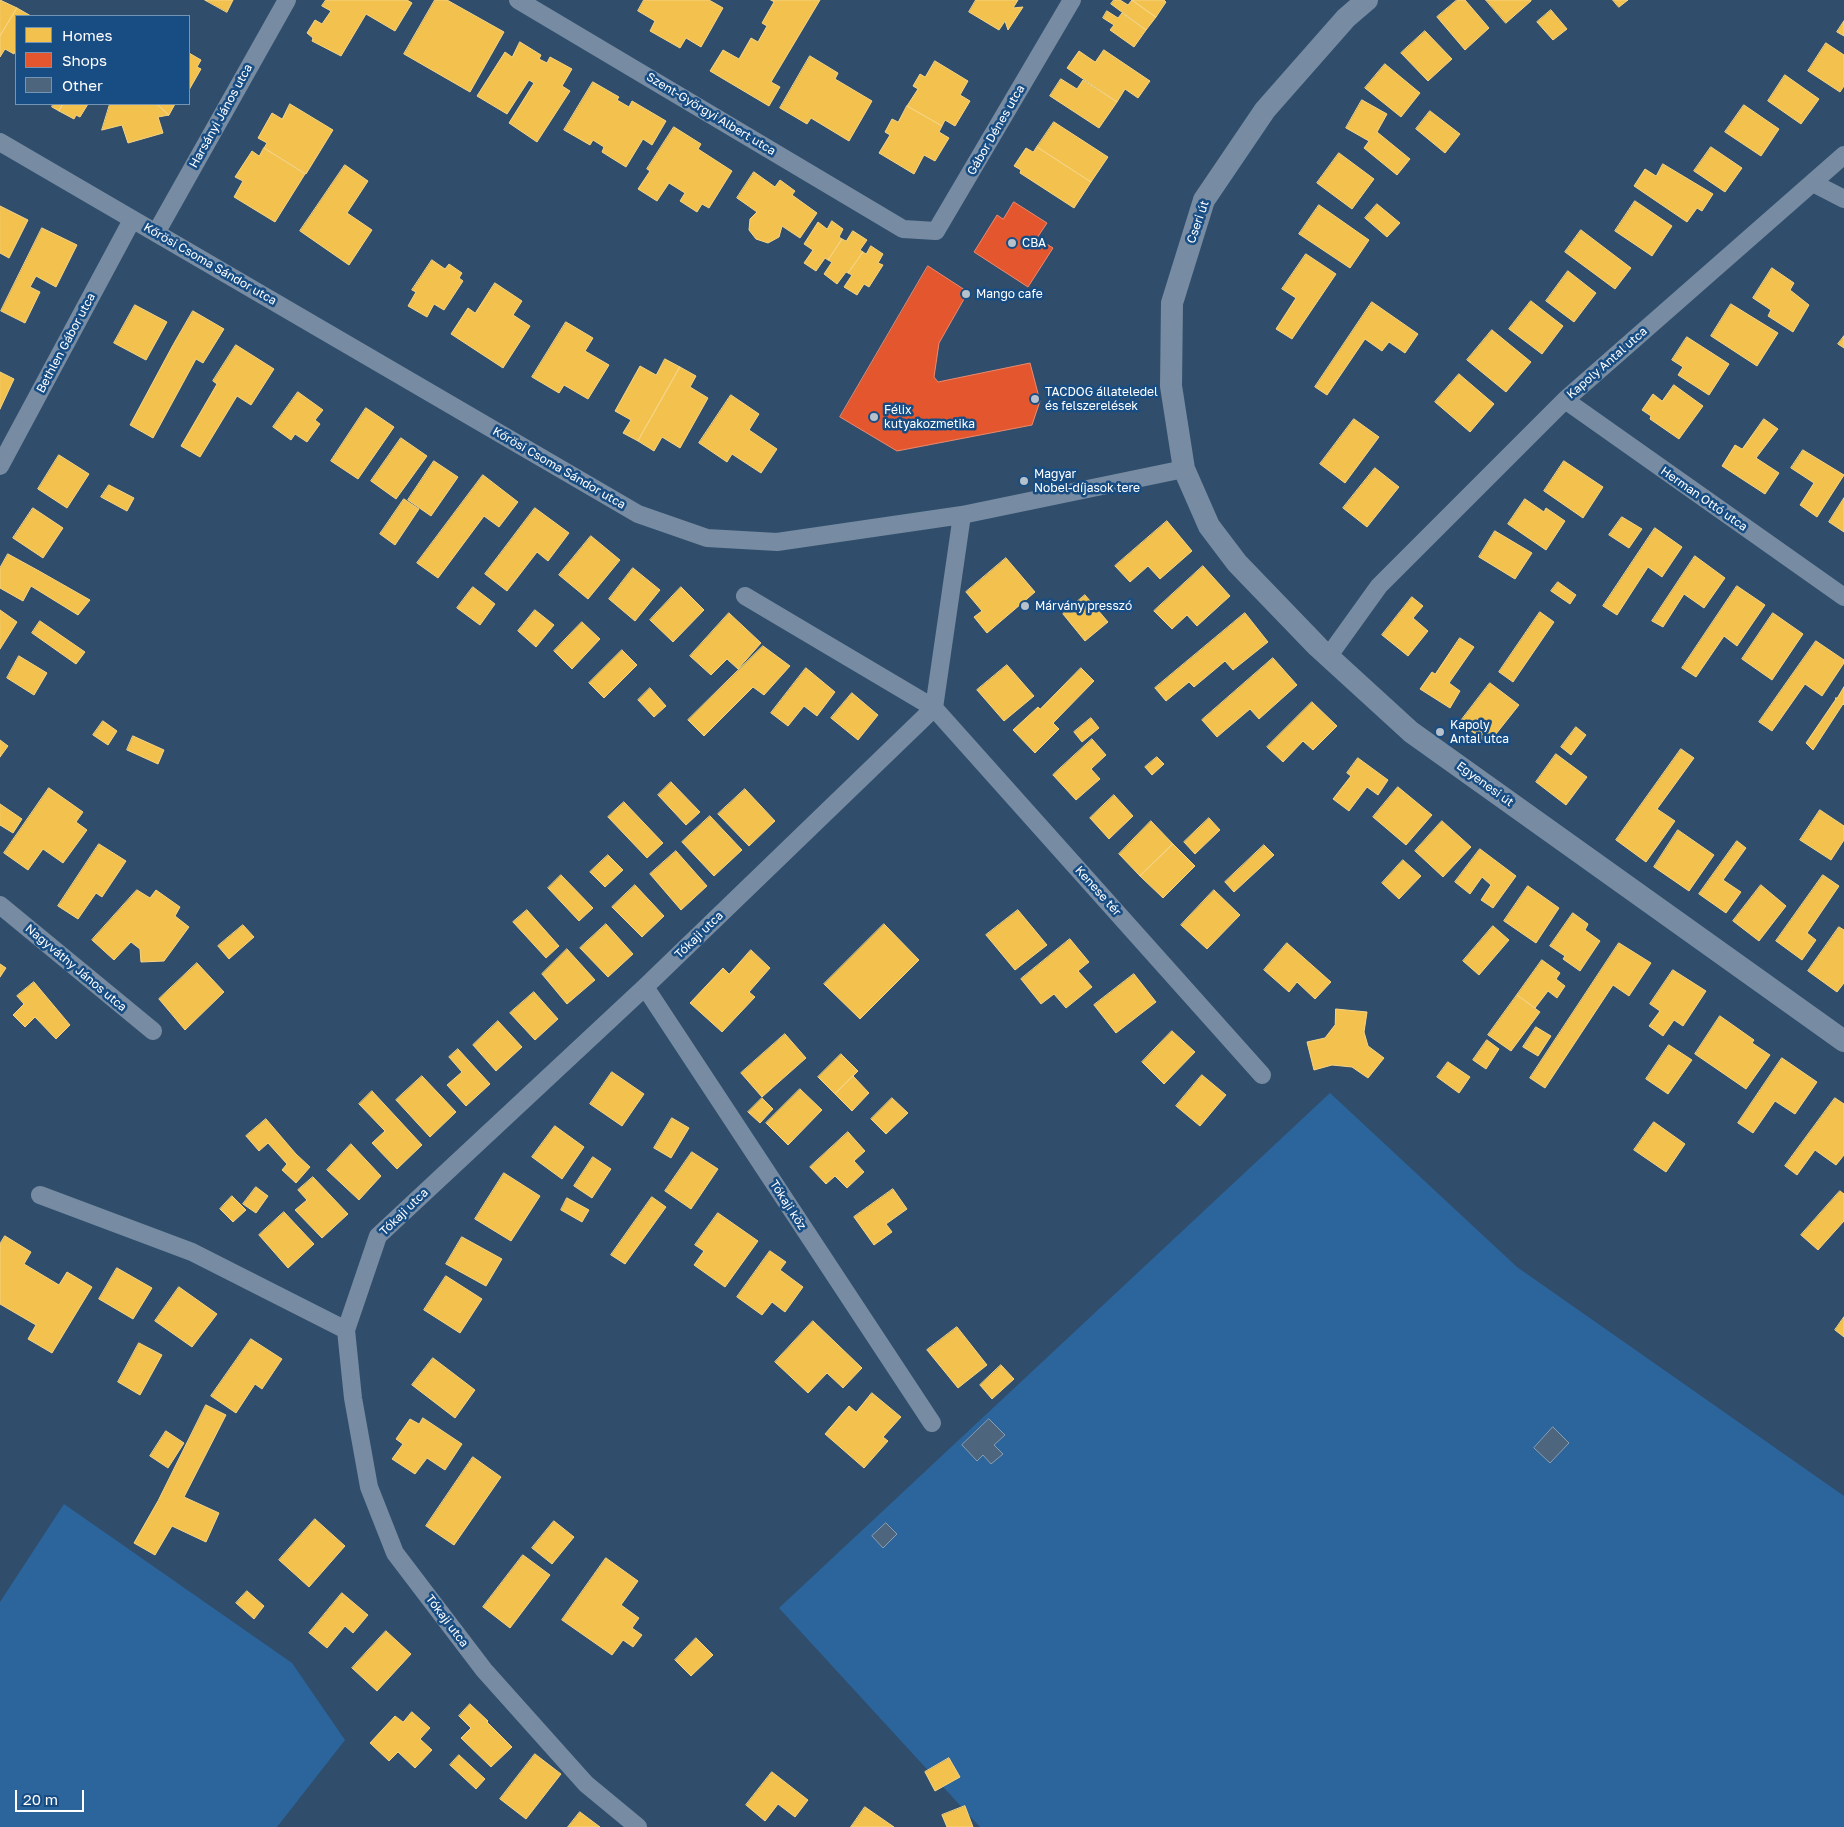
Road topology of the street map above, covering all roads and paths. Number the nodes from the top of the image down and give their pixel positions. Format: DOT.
graph roads {
  1 [pos="287,0"];
  2 [pos="518,0"];
  3 [pos="1072,0"];
  4 [pos="1368,0"];
  5 [pos="0,142"];
  6 [pos="1844,155"];
  7 [pos="1813,183"];
  8 [pos="1844,199"];
  9 [pos="132,220"];
  10 [pos="903,229"];
  11 [pos="156,233"];
  12 [pos="1564,400"];
  13 [pos="0,466"];
  14 [pos="1184,469"];
  15 [pos="962,515"];
  16 [pos="745,596"];
  17 [pos="1844,597"];
  18 [pos="1328,657"];
  19 [pos="934,708"];
  20 [pos="0,905"];
  21 [pos="644,987"];
  22 [pos="153,1031"];
  23 [pos="1844,1041"];
  24 [pos="1262,1075"];
  25 [pos="40,1196"];
  26 [pos="346,1330"];
  27 [pos="932,1423"];
  28 [pos="638,1827"];
  1 -- 11 [label="street, Harsányi János utca"];
  2 -- 10 [label="street, Szent-Györgyi Albert utca"];
  3 -- 10 [label="street, Gábor Dénes utca"];
  4 -- 14 [label="street, Cseri út"];
  5 -- 9 [label="street, Kőrösi Csoma Sándor utca"];
  6 -- 7 [label="street, Kapoly Antal utca"];
  7 -- 8 [label="street"];
  7 -- 12 [label="street, Kapoly Antal utca"];
  9 -- 11 [label="street, Kőrösi Csoma Sándor utca"];
  9 -- 13 [label="street, Bethlen Gábor utca"];
  11 -- 15 [label="street, Kőrösi Csoma Sándor utca"];
  12 -- 17 [label="street, Herman Ottó utca"];
  12 -- 18 [label="street, Kapoly Antal utca"];
  14 -- 15 [label="street, Kőrösi Csoma Sándor utca"];
  14 -- 18 [label="street, Egyenesi út"];
  15 -- 19 [label="street"];
  16 -- 19 [label="street"];
  18 -- 23 [label="street, Egyenesi út"];
  19 -- 21 [label="street, Tókaji utca"];
  19 -- 24 [label="street, Kenese tér"];
  20 -- 22 [label="street, Nagyváthy János utca"];
  21 -- 26 [label="street, Tókaji utca"];
  21 -- 27 [label="street, Tókaji köz"];
  25 -- 26 [label="street"];
  26 -- 28 [label="street, Tókaji utca"];
}
